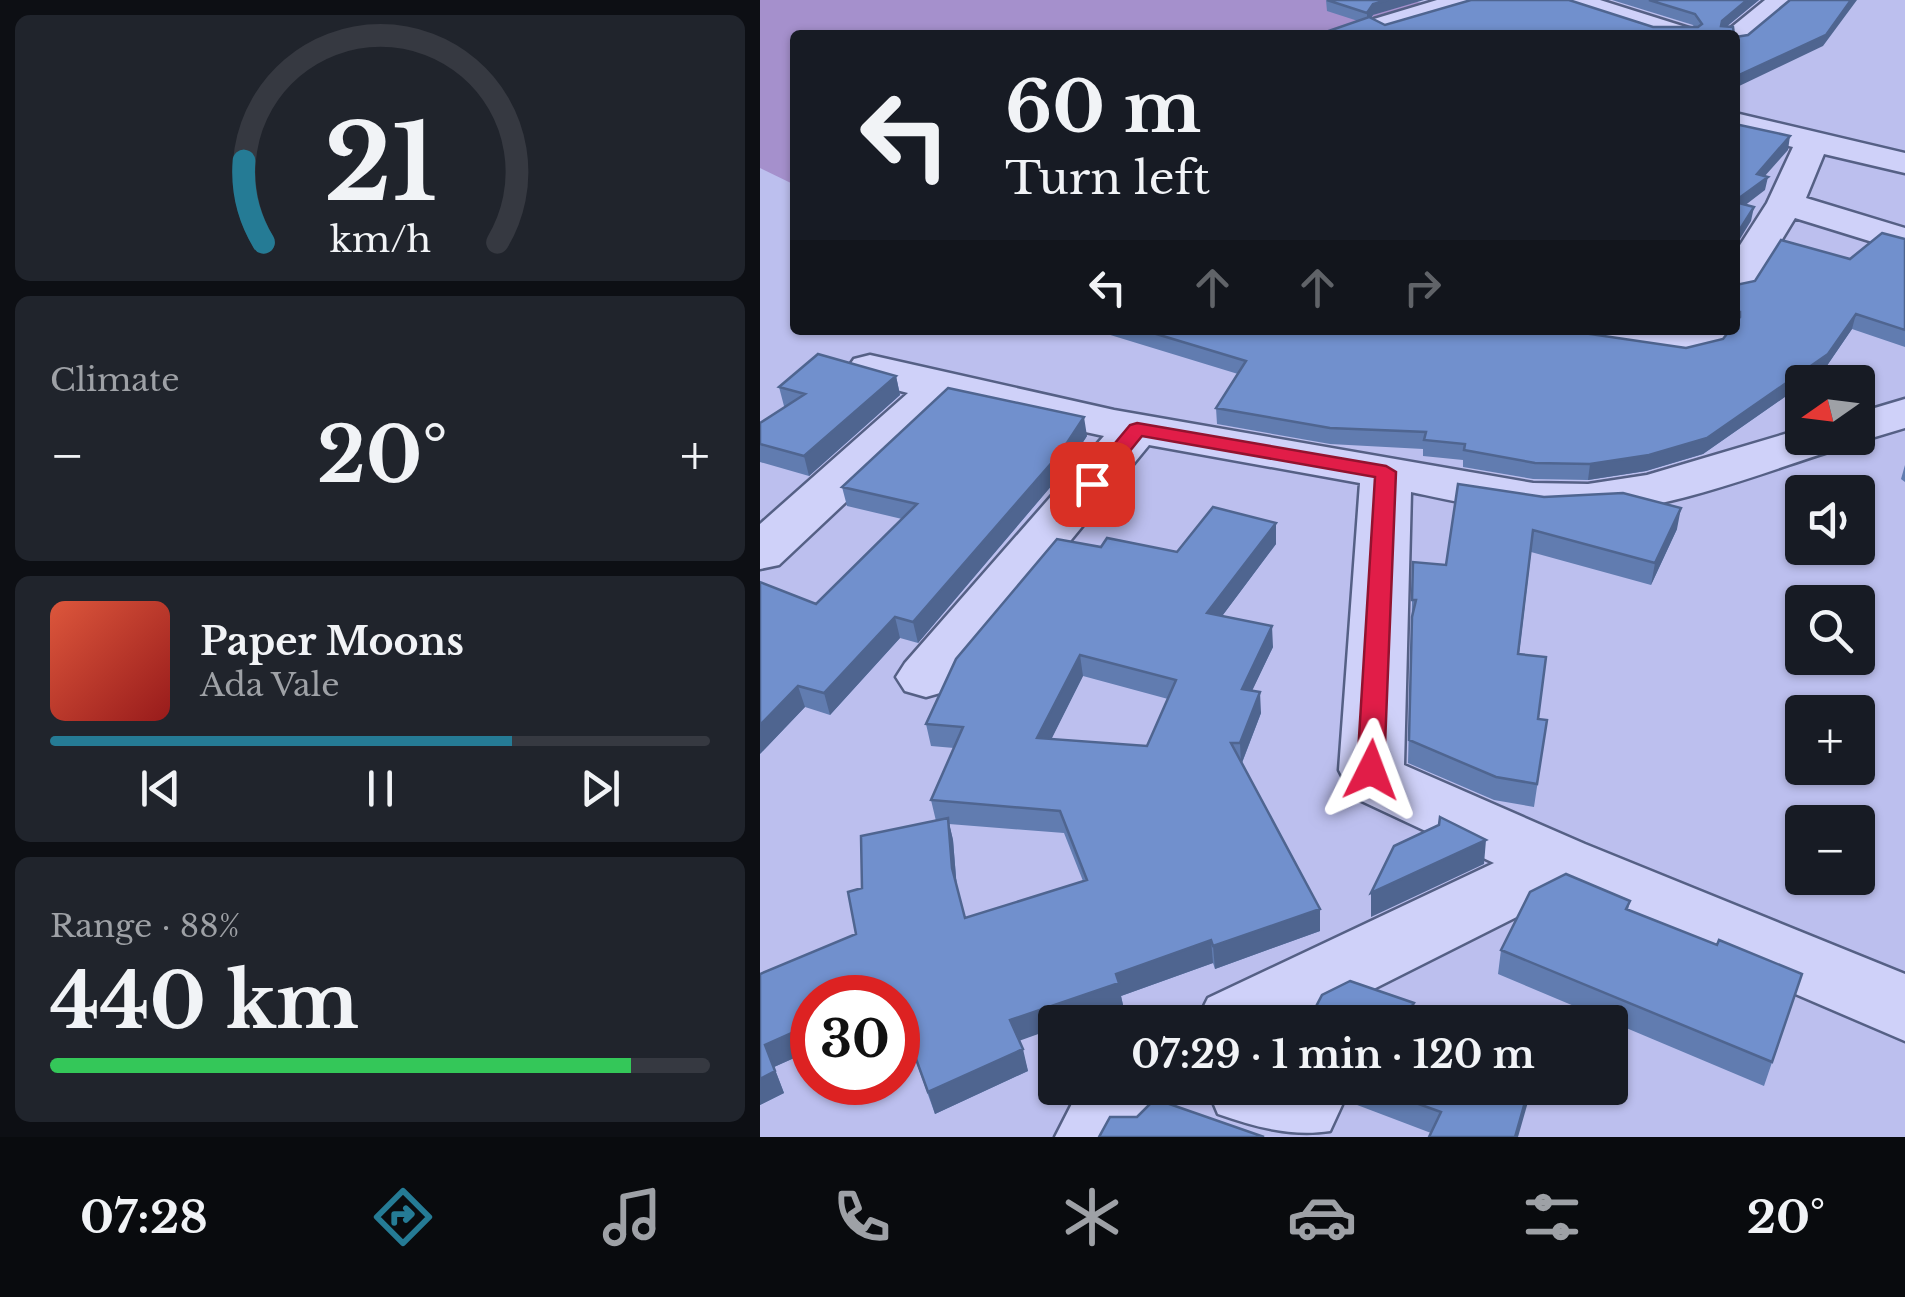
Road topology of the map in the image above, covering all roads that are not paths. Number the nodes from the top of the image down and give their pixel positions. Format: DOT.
graph roads {
  1 [pos="1464,0"];
  2 [pos="1573,0"];
  3 [pos="1782,0"];
  4 [pos="1629,17"];
  5 [pos="1384,25"];
  6 [pos="1592,30"];
  7 [pos="1667,30"];
  8 [pos="1740,33"];
  9 [pos="1740,124"];
  10 [pos="1814,140"];
  11 [pos="1905,162"];
  12 [pos="1784,203"];
  13 [pos="1905,240"];
  14 [pos="1740,269"];
  15 [pos="1601,335"];
  16 [pos="1708,335"];
  17 [pos="870,369"];
  18 [pos="940,388"];
  19 [pos="1905,413"];
  20 [pos="1875,423"];
  21 [pos="1137,429"];
  22 [pos="1785,449"];
  23 [pos="1386,472"];
  24 [pos="760,553"];
  25 [pos="926,677"];
  26 [pos="1560,863"];
  27 [pos="1271,1005"];
  28 [pos="1905,1008"];
  29 [pos="1117,1105"];
  30 [pos="1097,1137"];
  1 -- 5 [label="street"];
  2 -- 4 [label="street"];
  3 -- 8 [label="street"];
  4 -- 6 [label="street"];
  4 -- 7 [label="street"];
  9 -- 10 [label="street"];
  10 -- 11 [label="street"];
  10 -- 12 [label="street"];
  12 -- 13 [label="street"];
  12 -- 14 [label="street"];
  15 -- 16 [label="street"];
  17 -- 18 [label="street"];
  18 -- 21 [label="street"];
  18 -- 24 [label="street"];
  19 -- 20 [label="street"];
  21 -- 23 [label="street"];
  21 -- 25 [label="street"];
  22 -- 23 [label="street"];
  23 -- 26 [label="street"];
  26 -- 27 [label="street"];
  26 -- 28 [label="street"];
  29 -- 30 [label="street"];
}
